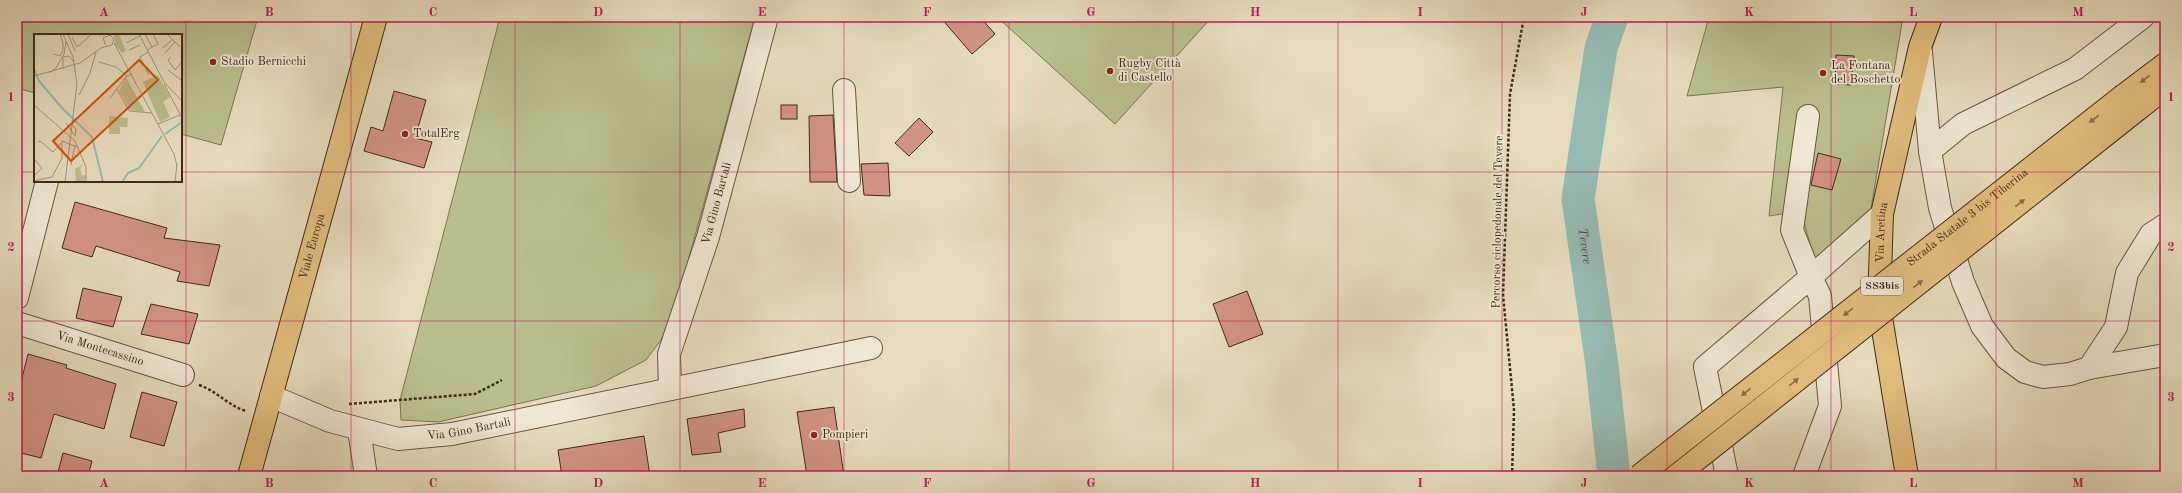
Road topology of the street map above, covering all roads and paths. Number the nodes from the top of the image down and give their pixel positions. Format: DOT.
graph roads {
  1 [pos="376,17"];
  2 [pos="767,17"];
  3 [pos="1524,17"];
  4 [pos="1931,17"];
  5 [pos="2143,17"];
  6 [pos="1920,47"];
  7 [pos="2165,64"];
  8 [pos="2165,88"];
  9 [pos="844,90"];
  10 [pos="2131,103"];
  11 [pos="1808,116"];
  12 [pos="1930,150"];
  13 [pos="849,180"];
  14 [pos="47,182"];
  15 [pos="1882,214"];
  16 [pos="2165,224"];
  17 [pos="24,248"];
  18 [pos="1811,277"];
  19 [pos="17,298"];
  20 [pos="17,323"];
  21 [pos="871,348"];
  22 [pos="2165,355"];
  23 [pos="2089,368"];
  24 [pos="183,375"];
  25 [pos="502,380"];
  26 [pos="670,389"];
  27 [pos="271,396"];
  28 [pos="246,412"];
  29 [pos="351,428"];
  30 [pos="1726,471"];
  31 [pos="249,476"];
  32 [pos="366,476"];
  33 [pos="1512,476"];
  34 [pos="1639,476"];
  35 [pos="1676,476"];
  36 [pos="1804,476"];
  37 [pos="1908,476"];
  1 -- 27 [label="main road, Viale Europa"];
  2 -- 26 [label="street, Via Gino Bartali"];
  3 -- 33 [label="path, Percorso ciclopedonale del Tevere"];
  4 -- 6 [label="main road, Via Aretina"];
  5 -- 12 [label="street"];
  6 -- 12 [label="street"];
  6 -- 15 [label="main road, Via Aretina"];
  7 -- 10 [label="main road, Strada Statale 3 bis Tiberina / SS3bis, one-way"];
  8 -- 10 [label="main road, Strada Statale 3 bis Tiberina / SS3bis"];
  9 -- 13 [label="street"];
  10 -- 34 [label="main road, Strada Statale 3 bis Tiberina / SS3bis, one-way, bridge"];
  35 -- 10 [label="main road, Strada Statale 3 bis Tiberina / SS3bis, one-way, bridge"];
  11 -- 18 [label="street"];
  12 -- 23 [label="street"];
  14 -- 17 [label="street"];
  15 -- 18 [label="street"];
  15 -- 37 [label="main road, Via Aretina"];
  16 -- 23 [label="street"];
  17 -- 19 [label="street"];
  18 -- 30 [label="street"];
  18 -- 36 [label="street"];
  20 -- 24 [label="street, Via Montecassino"];
  21 -- 26 [label="street, Via Gino Bartali"];
  22 -- 23 [label="street"];
  24 -- 28 [label="path"];
  25 -- 29 [label="path"];
  26 -- 29 [label="street, Via Gino Bartali"];
  27 -- 29 [label="street, Via Gino Bartali"];
  27 -- 31 [label="main road, Viale Europa"];
  29 -- 32 [label="street"];
}
